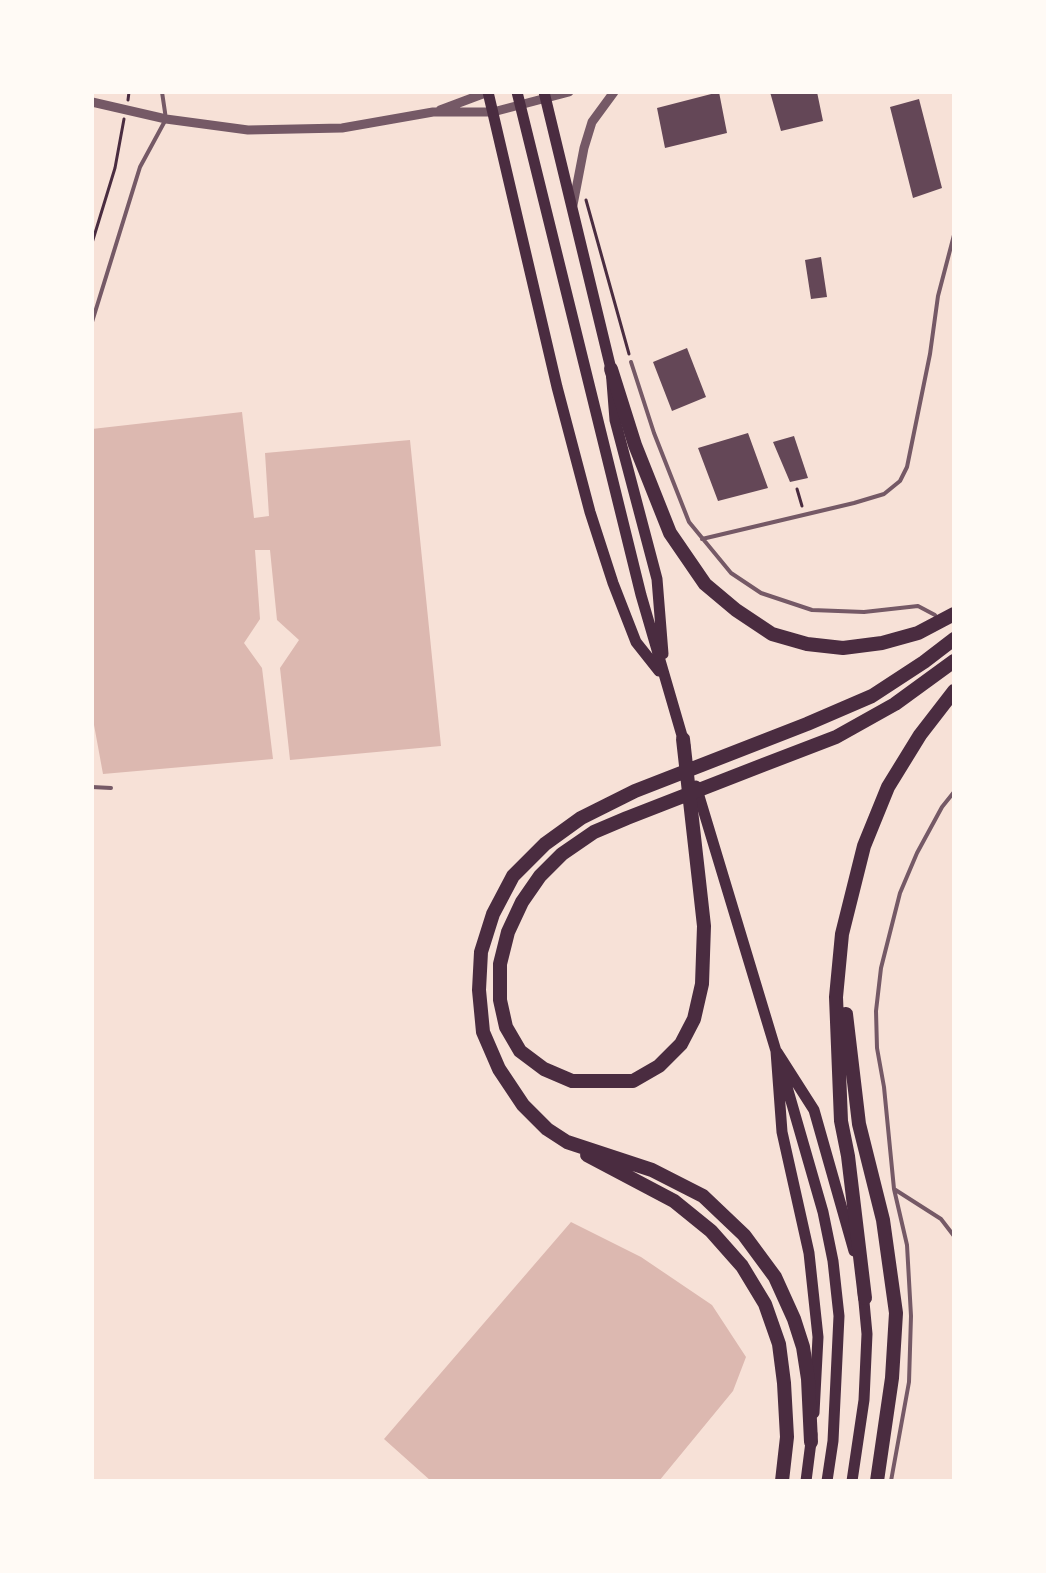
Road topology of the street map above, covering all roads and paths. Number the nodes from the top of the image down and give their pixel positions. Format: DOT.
graph roads {
  1 [pos="129,92"];
  2 [pos="162,92"];
  3 [pos="488,92"];
  4 [pos="517,92"];
  5 [pos="569,92"];
  6 [pos="614,92"];
  7 [pos="545,95"];
  8 [pos="92,102"];
  9 [pos="433,112"];
  10 [pos="493,112"];
  11 [pos="166,119"];
  12 [pos="578,178"];
  13 [pos="573,205"];
  14 [pos="954,235"];
  15 [pos="92,243"];
  16 [pos="92,322"];
  17 [pos="631,362"];
  18 [pos="611,369"];
  19 [pos="797,489"];
  20 [pos="804,514"];
  21 [pos="702,539"];
  22 [pos="954,614"];
  23 [pos="935,615"];
  24 [pos="954,639"];
  25 [pos="954,661"];
  26 [pos="665,678"];
  27 [pos="954,691"];
  28 [pos="683,739"];
  29 [pos="92,787"];
  30 [pos="111,788"];
  31 [pos="954,792"];
  32 [pos="842,934"];
  33 [pos="776,1051"];
  34 [pos="567,1142"];
  35 [pos="894,1189"];
  36 [pos="954,1236"];
  37 [pos="865,1298"];
  38 [pos="811,1442"];
  39 [pos="782,1481"];
  40 [pos="806,1481"];
  41 [pos="827,1481"];
  42 [pos="852,1481"];
  43 [pos="877,1481"];
  44 [pos="891,1481"];
  1 -- 15 [label="path"];
  2 -- 11 [label="lane"];
  3 -- 9 [label="street"];
  3 -- 10 [label="main road"];
  4 -- 26 [label="main road"];
  5 -- 7 [label="street"];
  6 -- 12 [label="street"];
  7 -- 10 [label="street"];
  7 -- 13 [label="main road"];
  8 -- 11 [label="street"];
  9 -- 10 [label="street"];
  9 -- 11 [label="street"];
  10 -- 26 [label="main road"];
  11 -- 16 [label="lane"];
  12 -- 13 [label="street"];
  12 -- 17 [label="path"];
  13 -- 18 [label="main road"];
  14 -- 20 [label="lane"];
  17 -- 21 [label="lane"];
  18 -- 22 [label="highway"];
  18 -- 26 [label="main road"];
  19 -- 20 [label="path"];
  20 -- 21 [label="lane"];
  21 -- 23 [label="lane"];
  24 -- 34 [label="highway"];
  25 -- 28 [label="highway"];
  26 -- 28 [label="main road"];
  27 -- 32 [label="highway"];
  28 -- 33 [label="main road"];
  29 -- 30 [label="lane"];
  31 -- 35 [label="lane"];
  32 -- 37 [label="highway"];
  32 -- 43 [label="highway"];
  33 -- 37 [label="main road"];
  33 -- 38 [label="main road"];
  33 -- 41 [label="main road"];
  34 -- 38 [label="highway"];
  34 -- 39 [label="highway"];
  35 -- 36 [label="lane"];
  35 -- 44 [label="lane"];
  37 -- 42 [label="main road"];
  38 -- 40 [label="main road"];
}
